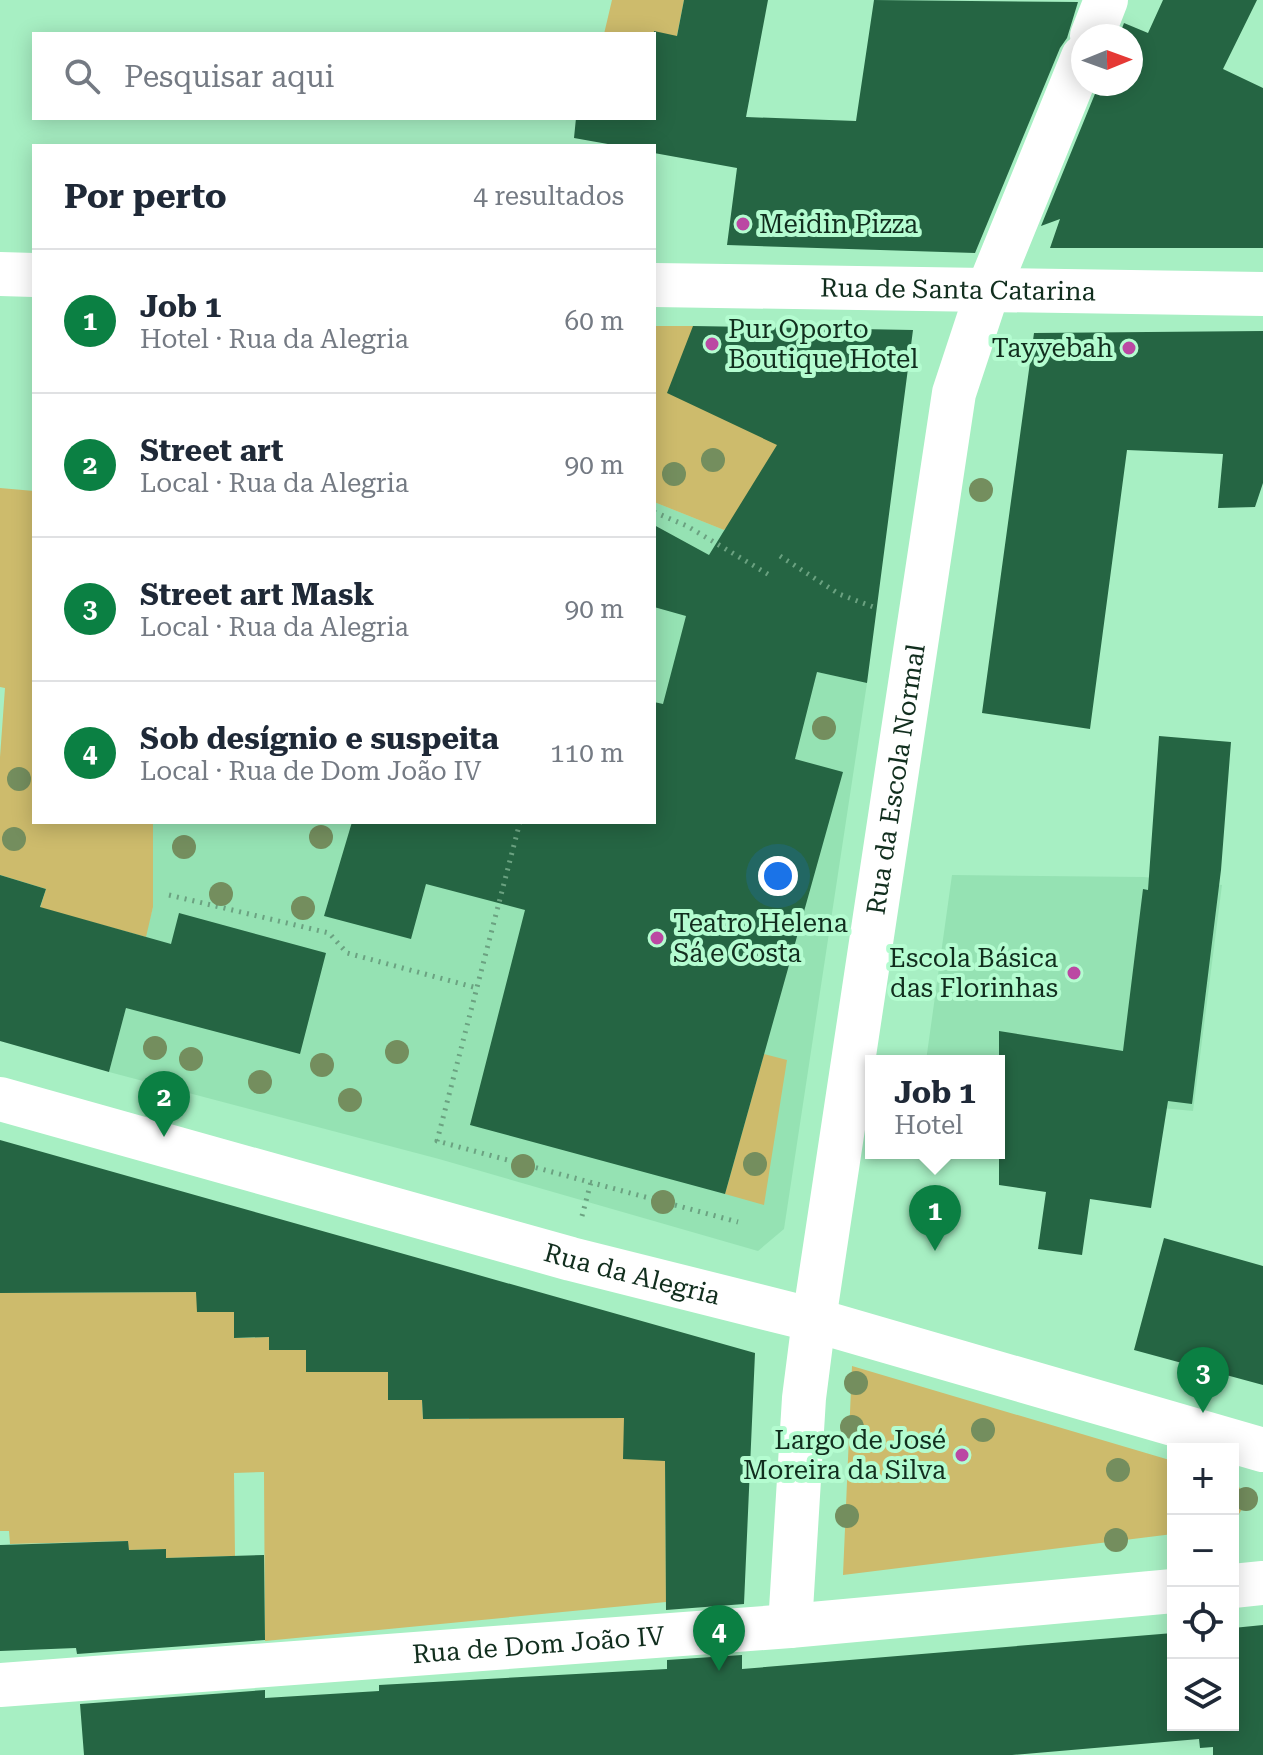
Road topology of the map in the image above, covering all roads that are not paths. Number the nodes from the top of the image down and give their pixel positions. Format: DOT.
graph roads {
  1 [pos="1106,0"];
  2 [pos="1097,24"];
  3 [pos="1071,86"];
  4 [pos="656,285"];
  5 [pos="988,290"];
  6 [pos="1263,294"];
  7 [pos="0,1099"];
  8 [pos="814,1320"];
  9 [pos="1263,1450"];
  10 [pos="1263,1583"];
  11 [pos="1239,1585"];
  12 [pos="1167,1592"];
  13 [pos="790,1626"];
  14 [pos="0,1685"];
  1 -- 2 [label="main road"];
  3 -- 5 [label="main road, Rua da Escola Normal"];
  4 -- 5 [label="main road, Rua de Santa Catarina"];
  5 -- 6 [label="main road, Rua de Santa Catarina"];
  5 -- 8 [label="main road, Rua da Escola Normal"];
  7 -- 8 [label="main road, Rua da Alegria"];
  8 -- 9 [label="main road, Rua da Alegria"];
  8 -- 13 [label="main road"];
  10 -- 11 [label="main road"];
  12 -- 13 [label="main road, Rua de Dom João IV"];
  13 -- 14 [label="main road, Rua de Dom João IV"];
}
